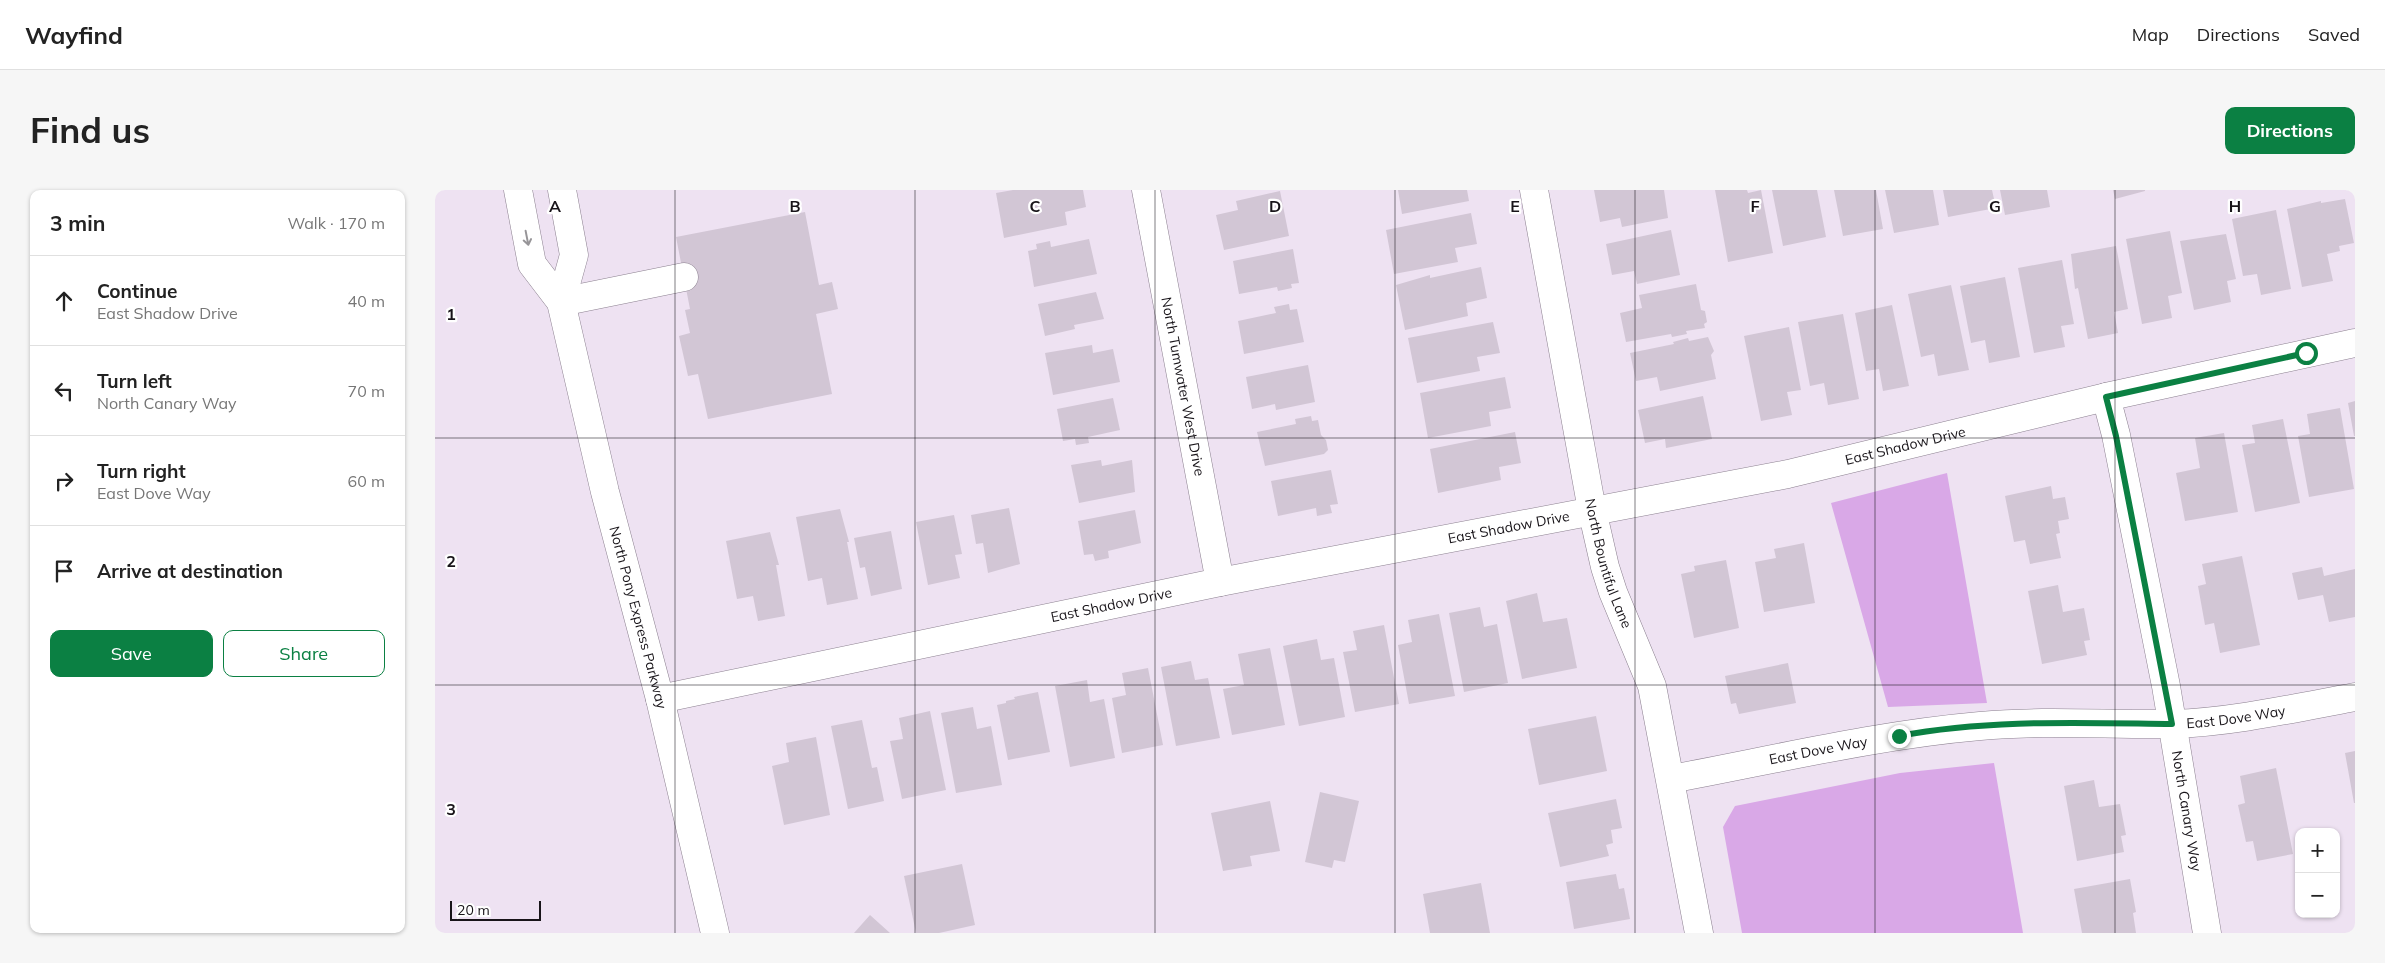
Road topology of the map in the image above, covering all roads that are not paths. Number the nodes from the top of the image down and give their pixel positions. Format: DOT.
graph roads {
  1 [pos="518,190"];
  2 [pos="562,190"];
  3 [pos="1146,190"];
  4 [pos="1534,190"];
  5 [pos="684,277"];
  6 [pos="561,302"];
  7 [pos="2355,343"];
  8 [pos="2106,397"];
  9 [pos="1593,510"];
  10 [pos="1220,582"];
  11 [pos="2355,697"];
  12 [pos="660,699"];
  13 [pos="2172,724"];
  14 [pos="1671,779"];
  15 [pos="715,933"];
  16 [pos="1699,933"];
  17 [pos="2207,933"];
  1 -- 6 [label="street, North Pony Express Parkway, one-way"];
  2 -- 6 [label="street, North Pony Express Parkway"];
  3 -- 10 [label="street, North Tumwater West Drive"];
  4 -- 9 [label="street, North Bountiful Lane"];
  5 -- 6 [label="street"];
  6 -- 12 [label="street, North Pony Express Parkway"];
  7 -- 8 [label="street, East Shadow Drive"];
  8 -- 9 [label="street, East Shadow Drive"];
  8 -- 13 [label="street, North Canary Way"];
  9 -- 10 [label="street, East Shadow Drive"];
  9 -- 14 [label="street, North Bountiful Lane"];
  10 -- 12 [label="street, East Shadow Drive"];
  11 -- 13 [label="street, East Dove Way"];
  12 -- 15 [label="street, North Pony Express Parkway"];
  13 -- 14 [label="street, East Dove Way"];
  13 -- 17 [label="street, North Canary Way"];
  14 -- 16 [label="street, North Bountiful Lane"];
}
